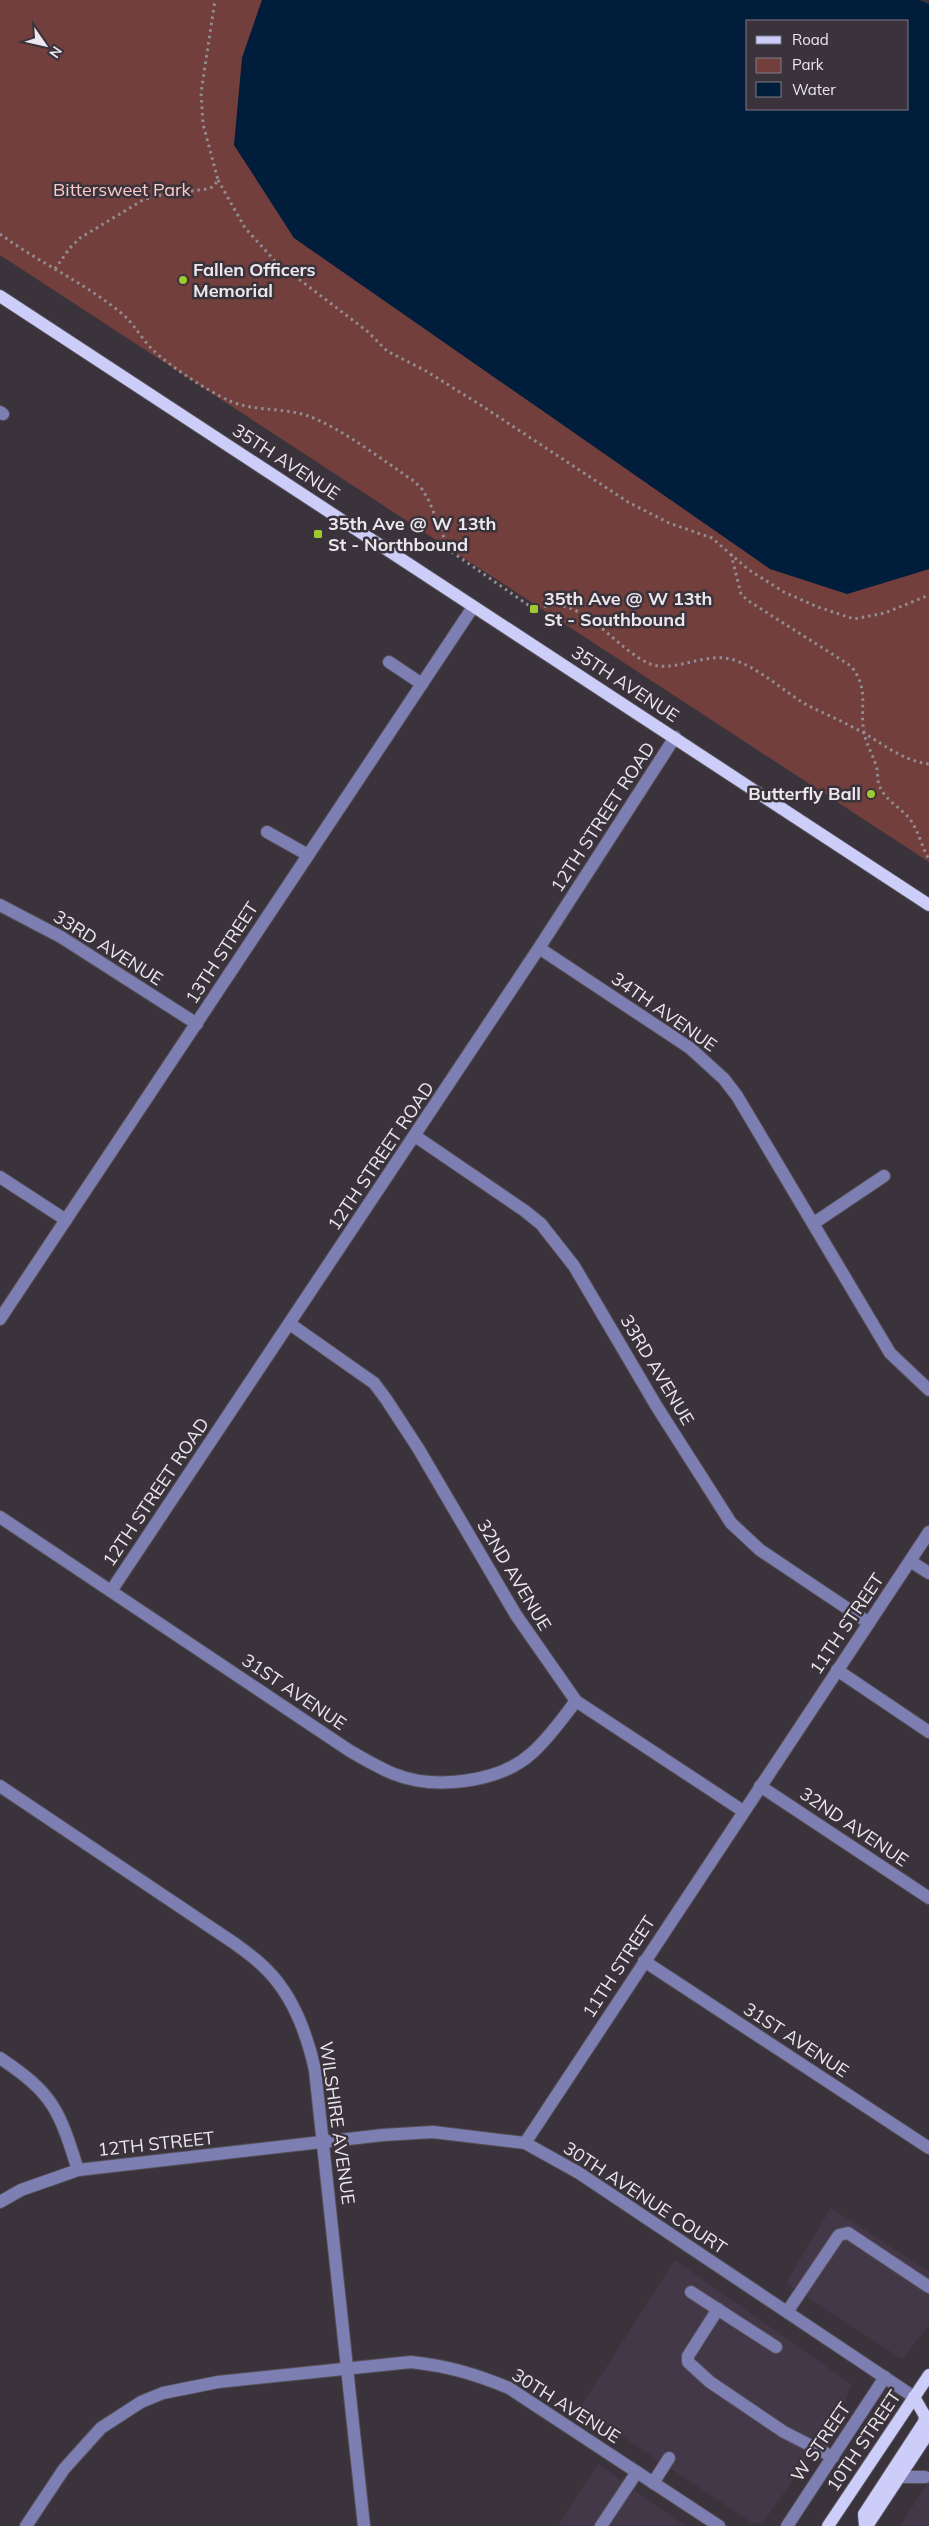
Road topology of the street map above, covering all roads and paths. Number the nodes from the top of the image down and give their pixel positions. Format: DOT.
graph roads {
  1 [pos="215,0"];
  2 [pos="218,180"];
  3 [pos="0,234"];
  4 [pos="55,269"];
  5 [pos="0,296"];
  6 [pos="731,553"];
  7 [pos="929,595"];
  8 [pos="473,607"];
  9 [pos="389,662"];
  10 [pos="422,684"];
  11 [pos="864,733"];
  12 [pos="675,737"];
  13 [pos="929,764"];
  14 [pos="267,832"];
  15 [pos="308,855"];
  16 [pos="929,860"];
  17 [pos="0,904"];
  18 [pos="929,905"];
  19 [pos="540,948"];
  20 [pos="196,1024"];
  21 [pos="415,1136"];
  22 [pos="884,1176"];
  23 [pos="0,1177"];
  24 [pos="66,1220"];
  25 [pos="814,1223"];
  26 [pos="0,1319"];
  27 [pos="290,1324"];
  28 [pos="929,1390"];
  29 [pos="0,1517"];
  30 [pos="929,1532"];
  31 [pos="910,1561"];
  32 [pos="929,1573"];
  33 [pos="111,1591"];
  34 [pos="869,1623"];
  35 [pos="837,1670"];
  36 [pos="576,1701"];
  37 [pos="929,1732"];
  38 [pos="0,1786"];
  39 [pos="760,1786"];
  40 [pos="743,1811"];
  41 [pos="929,1898"];
  42 [pos="644,1961"];
  43 [pos="0,2058"];
  44 [pos="323,2143"];
  45 [pos="525,2143"];
  46 [pos="929,2148"];
  47 [pos="78,2170"];
  48 [pos="0,2202"];
  49 [pos="929,2287"];
  50 [pos="691,2292"];
  51 [pos="718,2309"];
  52 [pos="787,2312"];
  53 [pos="776,2348"];
  54 [pos="349,2368"];
  55 [pos="929,2375"];
  56 [pos="885,2377"];
  57 [pos="914,2397"];
  58 [pos="929,2432"];
  59 [pos="833,2457"];
  60 [pos="669,2458"];
  61 [pos="637,2472"];
  62 [pos="899,2477"];
  63 [pos="925,2477"];
  64 [pos="653,2483"];
  65 [pos="26,2526"];
  66 [pos="364,2526"];
  67 [pos="601,2526"];
  68 [pos="719,2526"];
  69 [pos="787,2526"];
  70 [pos="828,2526"];
  71 [pos="866,2526"];
  1 -- 2 [label="path"];
  2 -- 4 [label="path"];
  2 -- 6 [label="path"];
  3 -- 4 [label="path"];
  4 -- 11 [label="path"];
  5 -- 8 [label="main road, 35TH AVENUE"];
  6 -- 7 [label="path"];
  6 -- 11 [label="path"];
  8 -- 10 [label="street, 13TH STREET"];
  8 -- 12 [label="main road, 35TH AVENUE"];
  9 -- 10 [label="street"];
  10 -- 15 [label="street, 13TH STREET"];
  11 -- 13 [label="path"];
  11 -- 16 [label="path"];
  12 -- 18 [label="main road, 35TH AVENUE"];
  12 -- 19 [label="street, 12TH STREET ROAD"];
  14 -- 15 [label="street"];
  15 -- 20 [label="street, 13TH STREET"];
  17 -- 20 [label="street, 33RD AVENUE"];
  19 -- 21 [label="street, 12TH STREET ROAD"];
  19 -- 25 [label="street, 34TH AVENUE"];
  20 -- 24 [label="street, 13TH STREET"];
  21 -- 27 [label="street, 12TH STREET ROAD"];
  21 -- 34 [label="street, 33RD AVENUE"];
  22 -- 25 [label="street"];
  23 -- 24 [label="street"];
  24 -- 26 [label="street, 13TH STREET"];
  25 -- 28 [label="street, 34TH AVENUE"];
  27 -- 33 [label="street, 12TH STREET ROAD"];
  27 -- 36 [label="street, 32ND AVENUE"];
  29 -- 33 [label="street, 31ST AVENUE"];
  30 -- 31 [label="street, 11TH STREET"];
  31 -- 32 [label="street"];
  31 -- 34 [label="street, 11TH STREET"];
  33 -- 36 [label="street, 31ST AVENUE"];
  34 -- 35 [label="street, 11TH STREET"];
  35 -- 37 [label="street"];
  35 -- 39 [label="street, 11TH STREET"];
  36 -- 40 [label="street, 32ND AVENUE"];
  38 -- 44 [label="street, WILSHIRE AVENUE"];
  39 -- 40 [label="street, 11TH STREET"];
  39 -- 41 [label="street, 32ND AVENUE"];
  40 -- 42 [label="street, 11TH STREET"];
  42 -- 45 [label="street, 11TH STREET"];
  42 -- 46 [label="street, 31ST AVENUE"];
  43 -- 47 [label="street"];
  44 -- 45 [label="street, 30TH AVENUE COURT"];
  44 -- 47 [label="street, 12TH STREET"];
  44 -- 54 [label="street, WILSHIRE AVENUE"];
  45 -- 52 [label="street, 30TH AVENUE COURT"];
  47 -- 48 [label="street, 12TH STREET"];
  49 -- 52 [label="street"];
  50 -- 51 [label="street"];
  51 -- 53 [label="street"];
  51 -- 59 [label="street"];
  52 -- 56 [label="street, 30TH AVENUE COURT"];
  54 -- 61 [label="street, 30TH AVENUE"];
  54 -- 65 [label="street, 30TH AVENUE"];
  54 -- 66 [label="street, WILSHIRE AVENUE"];
  55 -- 57 [label="main road, 10TH STREET"];
  56 -- 57 [label="street, 30TH AVENUE COURT"];
  56 -- 59 [label="street, W STREET"];
  57 -- 70 [label="main road, 10TH STREET"];
  57 -- 71 [label="main road"];
  58 -- 62 [label="main road"];
  59 -- 69 [label="street, W STREET"];
  60 -- 64 [label="street"];
  61 -- 64 [label="street, 30TH AVENUE"];
  61 -- 67 [label="street"];
  62 -- 63 [label="street"];
  62 -- 71 [label="main road"];
  64 -- 68 [label="street, 30TH AVENUE"];
}
